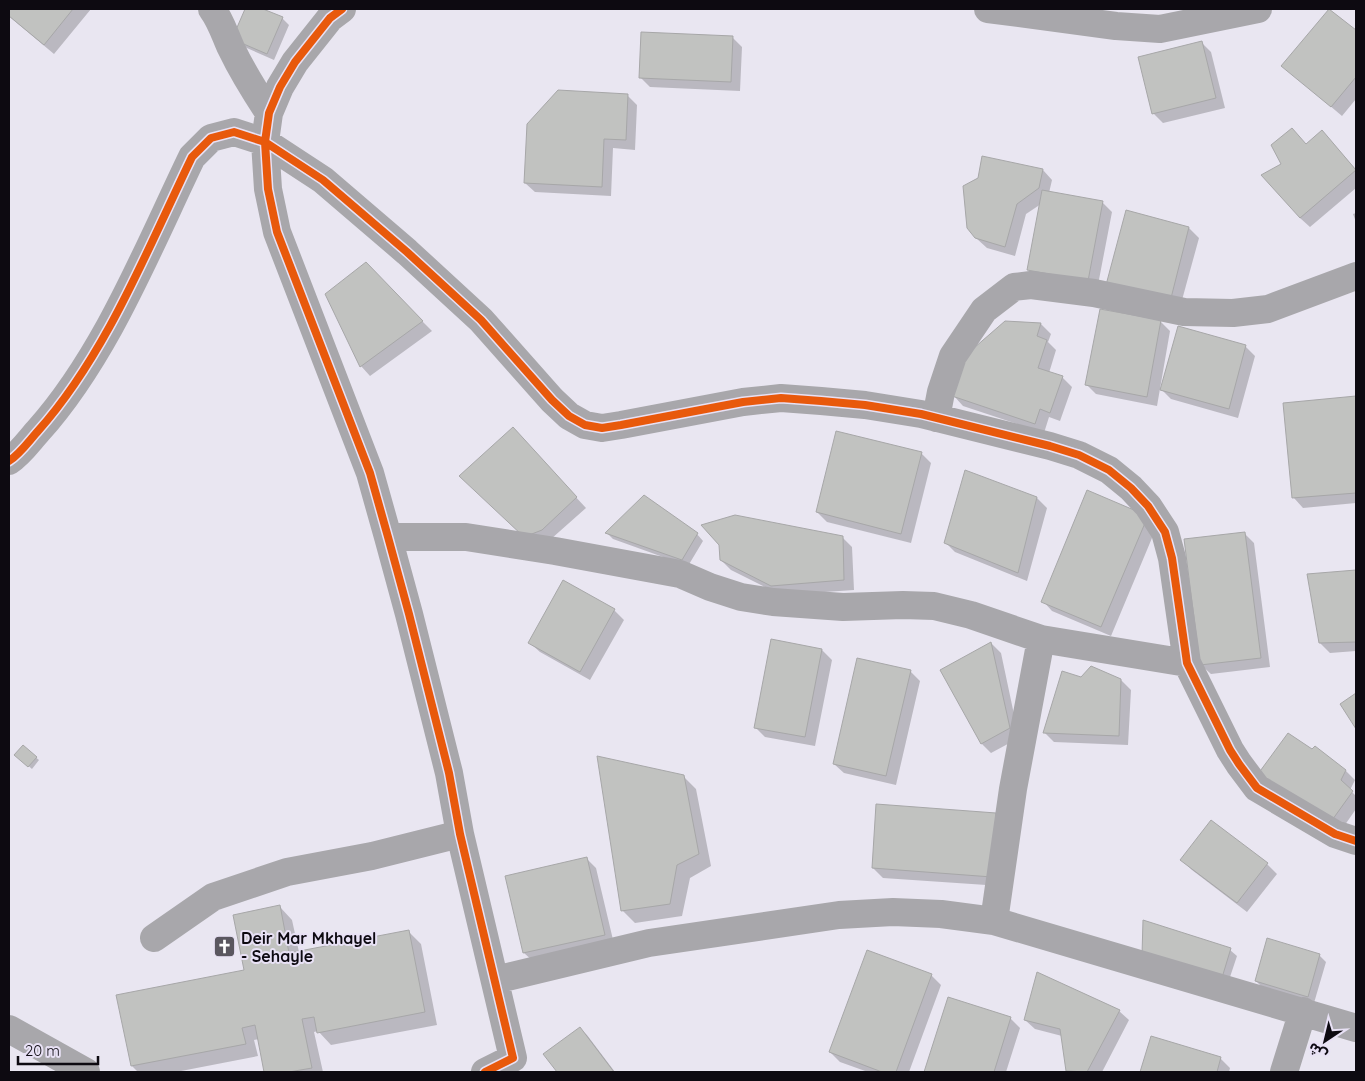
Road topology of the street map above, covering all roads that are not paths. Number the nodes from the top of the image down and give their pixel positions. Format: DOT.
graph roads {
  1 [pos="212,9"];
  2 [pos="342,9"];
  3 [pos="988,9"];
  4 [pos="1258,9"];
  5 [pos="269,113"];
  6 [pos="265,142"];
  7 [pos="1356,276"];
  8 [pos="936,418"];
  9 [pos="9,461"];
  10 [pos="388,537"];
  11 [pos="1041,639"];
  12 [pos="1187,663"];
  13 [pos="460,834"];
  14 [pos="1356,841"];
  15 [pos="994,921"];
  16 [pos="154,938"];
  17 [pos="495,980"];
  18 [pos="1303,1011"];
  19 [pos="1356,1028"];
  20 [pos="9,1029"];
  21 [pos="514,1065"];
  22 [pos="86,1072"];
  23 [pos="485,1072"];
  24 [pos="1284,1072"];
  1 -- 5 [label="street"];
  2 -- 5 [label="street"];
  3 -- 4 [label="street"];
  5 -- 6 [label="street"];
  6 -- 8 [label="street"];
  6 -- 9 [label="street"];
  6 -- 10 [label="street"];
  7 -- 8 [label="street"];
  8 -- 12 [label="street"];
  10 -- 11 [label="street"];
  10 -- 13 [label="street"];
  11 -- 12 [label="street"];
  11 -- 15 [label="street"];
  12 -- 14 [label="street"];
  13 -- 16 [label="street"];
  13 -- 17 [label="street"];
  15 -- 17 [label="street"];
  15 -- 18 [label="street"];
  17 -- 21 [label="street"];
  18 -- 19 [label="street"];
  18 -- 24 [label="street"];
  20 -- 22 [label="street"];
  21 -- 23 [label="street"];
}
